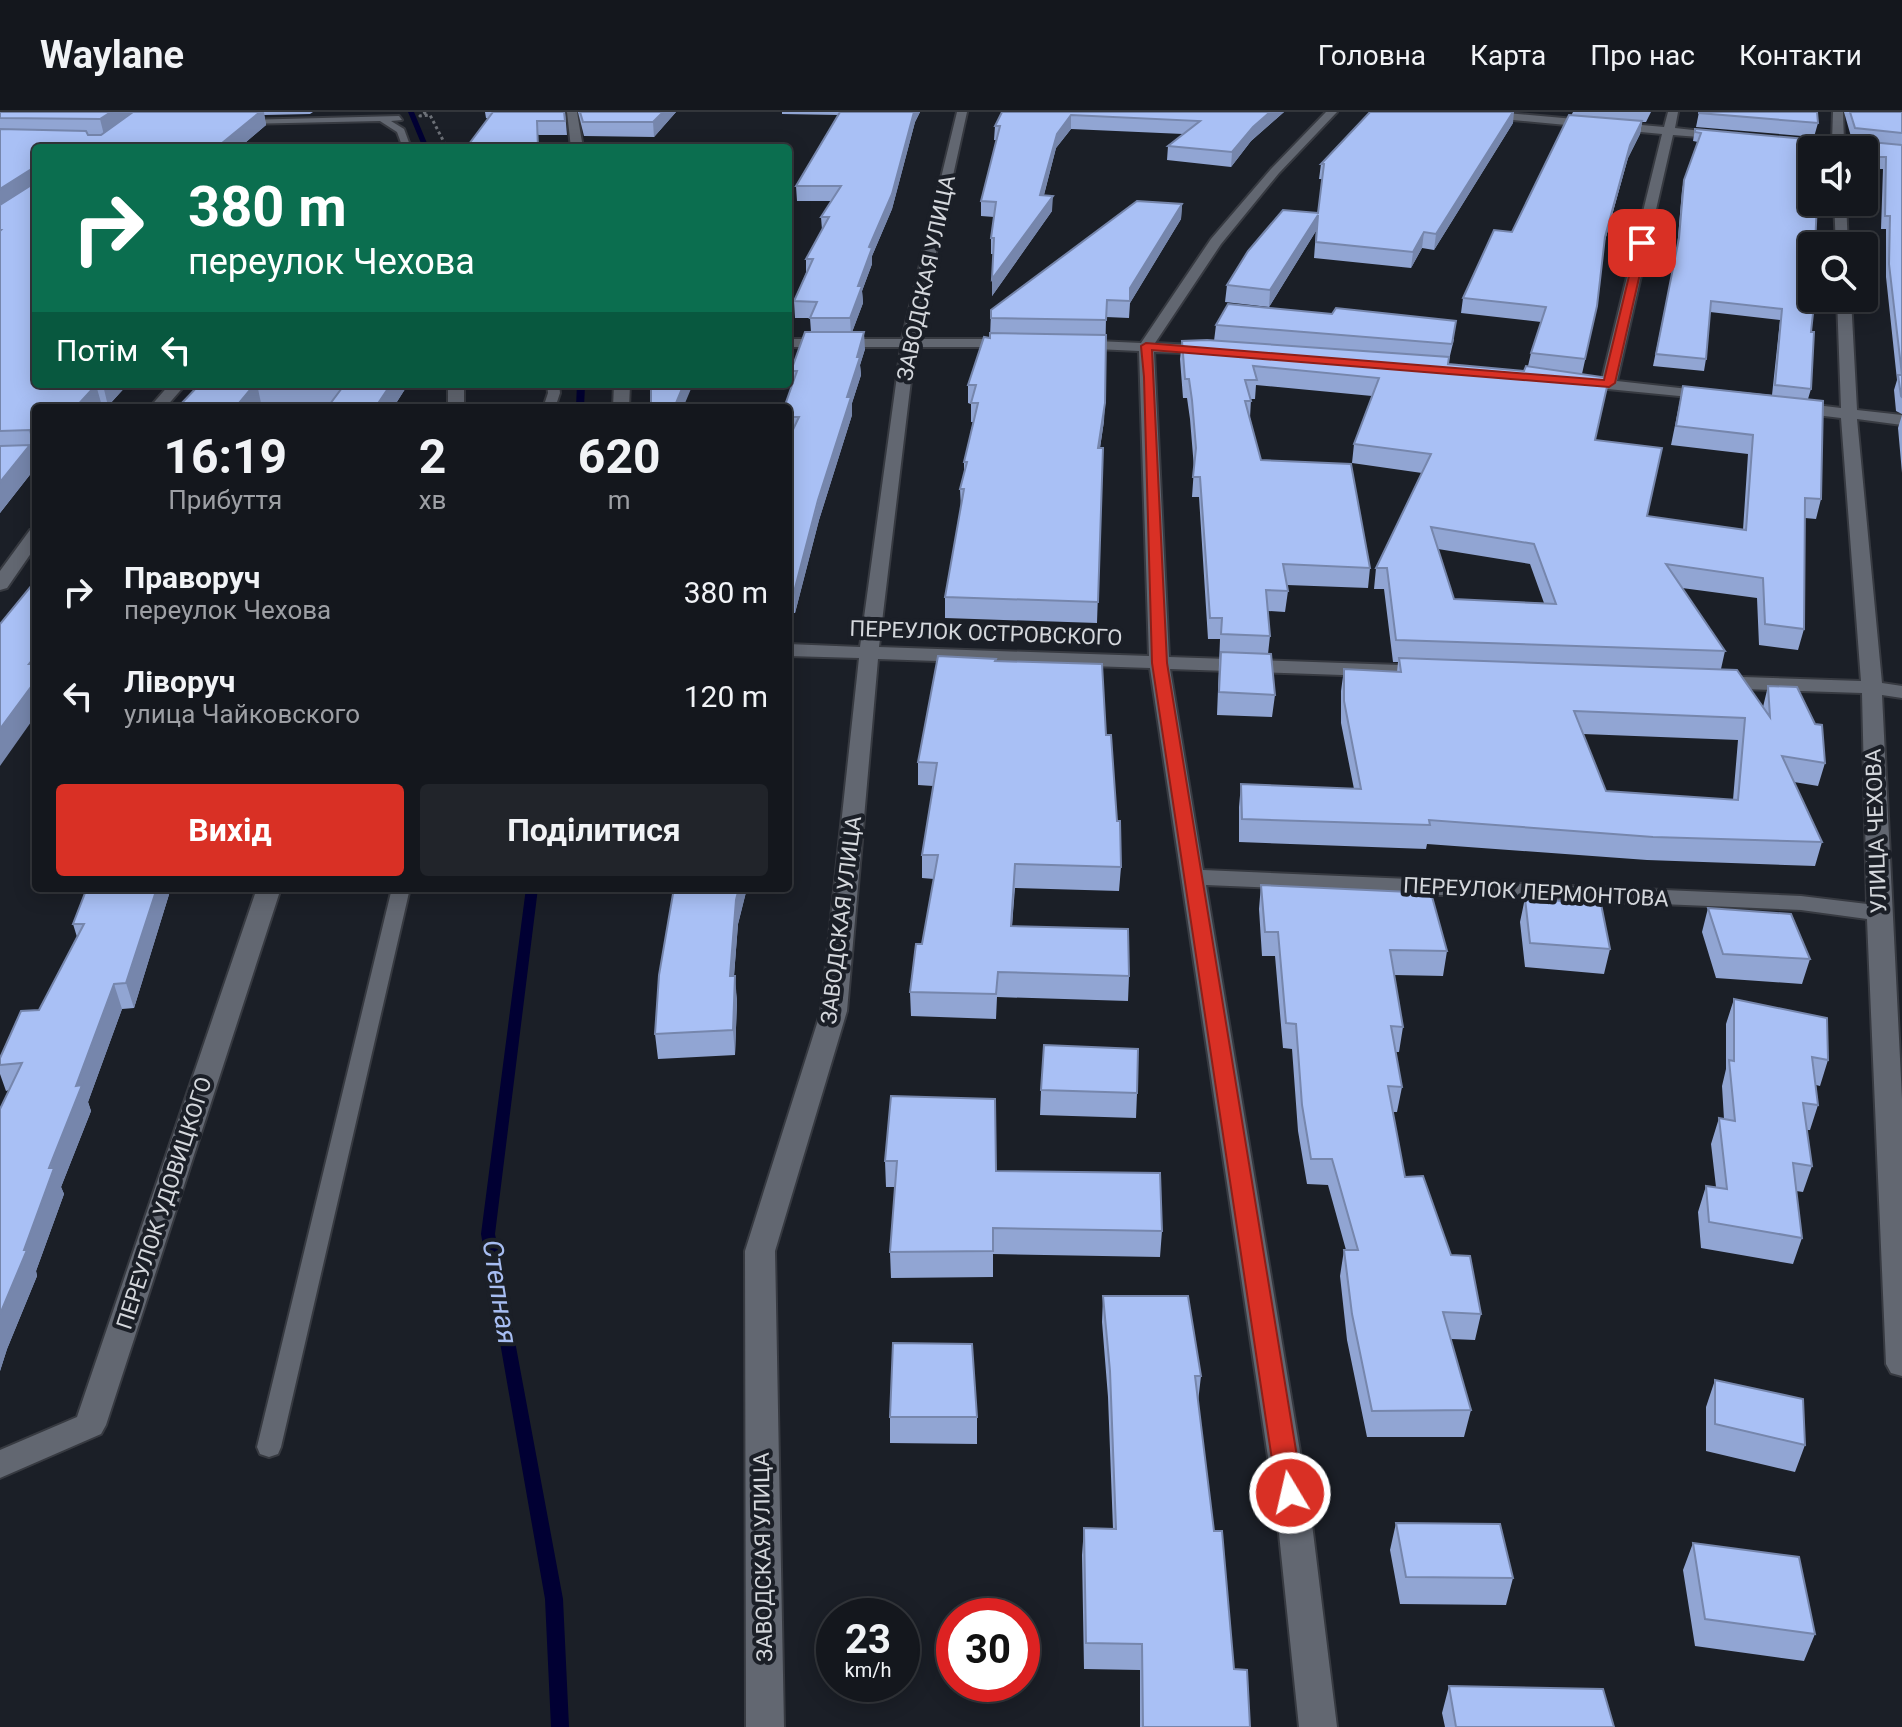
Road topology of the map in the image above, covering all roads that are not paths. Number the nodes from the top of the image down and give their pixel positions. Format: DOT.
graph roads {
  1 [pos="572,112"];
  2 [pos="962,112"];
  3 [pos="1332,112"];
  4 [pos="1460,112"];
  5 [pos="1673,112"];
  6 [pos="1838,112"];
  7 [pos="399,118"];
  8 [pos="383,119"];
  9 [pos="226,122"];
  10 [pos="1668,131"];
  11 [pos="1838,136"];
  12 [pos="1745,138"];
  13 [pos="1776,141"];
  14 [pos="1798,143"];
  15 [pos="406,144"];
  16 [pos="576,144"];
  17 [pos="1878,150"];
  18 [pos="1902,151"];
  19 [pos="1845,312"];
  20 [pos="909,341"];
  21 [pos="792,343"];
  22 [pos="1146,346"];
  23 [pos="1237,352"];
  24 [pos="1562,379"];
  25 [pos="1609,383"];
  26 [pos="174,388"];
  27 [pos="1729,399"];
  28 [pos="160,404"];
  29 [pos="1774,405"];
  30 [pos="1849,414"];
  31 [pos="1902,420"];
  32 [pos="32,540"];
  33 [pos="0,584"];
  34 [pos="792,650"];
  35 [pos="869,652"];
  36 [pos="1159,663"];
  37 [pos="1444,673"];
  38 [pos="1698,681"];
  39 [pos="1872,687"];
  40 [pos="1902,692"];
  41 [pos="1193,877"];
  42 [pos="268,892"];
  43 [pos="400,892"];
  44 [pos="1879,913"];
  45 [pos="1902,1364"];
  46 [pos="269,1447"];
  47 [pos="0,1465"];
  48 [pos="765,1727"];
  49 [pos="1318,1727"];
  1 -- 16 [label="street"];
  2 -- 20 [label="street, ЗАВОДСКАЯ УЛИЦА"];
  3 -- 22 [label="street"];
  4 -- 10 [label="street"];
  5 -- 10 [label="street"];
  6 -- 11 [label="street"];
  7 -- 8 [label="lane"];
  8 -- 9 [label="lane"];
  8 -- 15 [label="lane"];
  10 -- 12 [label="street"];
  10 -- 25 [label="street"];
  13 -- 14 [label="street"];
  17 -- 18 [label="street"];
  19 -- 30 [label="street, УЛИЦА ЧЕХОВА"];
  20 -- 21 [label="street"];
  20 -- 22 [label="street"];
  20 -- 35 [label="street, ЗАВОДСКАЯ УЛИЦА"];
  22 -- 23 [label="street"];
  22 -- 36 [label="street"];
  24 -- 25 [label="street"];
  25 -- 27 [label="street"];
  26 -- 28 [label="street"];
  29 -- 30 [label="street"];
  30 -- 31 [label="street"];
  30 -- 39 [label="street, УЛИЦА ЧЕХОВА"];
  32 -- 33 [label="street"];
  34 -- 35 [label="street, ПЕРЕУЛОК ОСТРОВСКОГО"];
  35 -- 36 [label="street, ПЕРЕУЛОК ОСТРОВСКОГО"];
  35 -- 48 [label="street, ЗАВОДСКАЯ УЛИЦА"];
  36 -- 37 [label="street, ПЕРЕУЛОК ОСТРОВСКОГО"];
  36 -- 41 [label="street"];
  38 -- 39 [label="street"];
  39 -- 40 [label="street"];
  39 -- 44 [label="street, УЛИЦА ЧЕХОВА"];
  41 -- 44 [label="street, ПЕРЕУЛОК ЛЕРМОНТОВА"];
  41 -- 49 [label="street"];
  42 -- 47 [label="street, ПЕРЕУЛОК УДОВИЦКОГО"];
  43 -- 46 [label="lane"];
  44 -- 45 [label="street, УЛИЦА ЧЕХОВА"];
}
